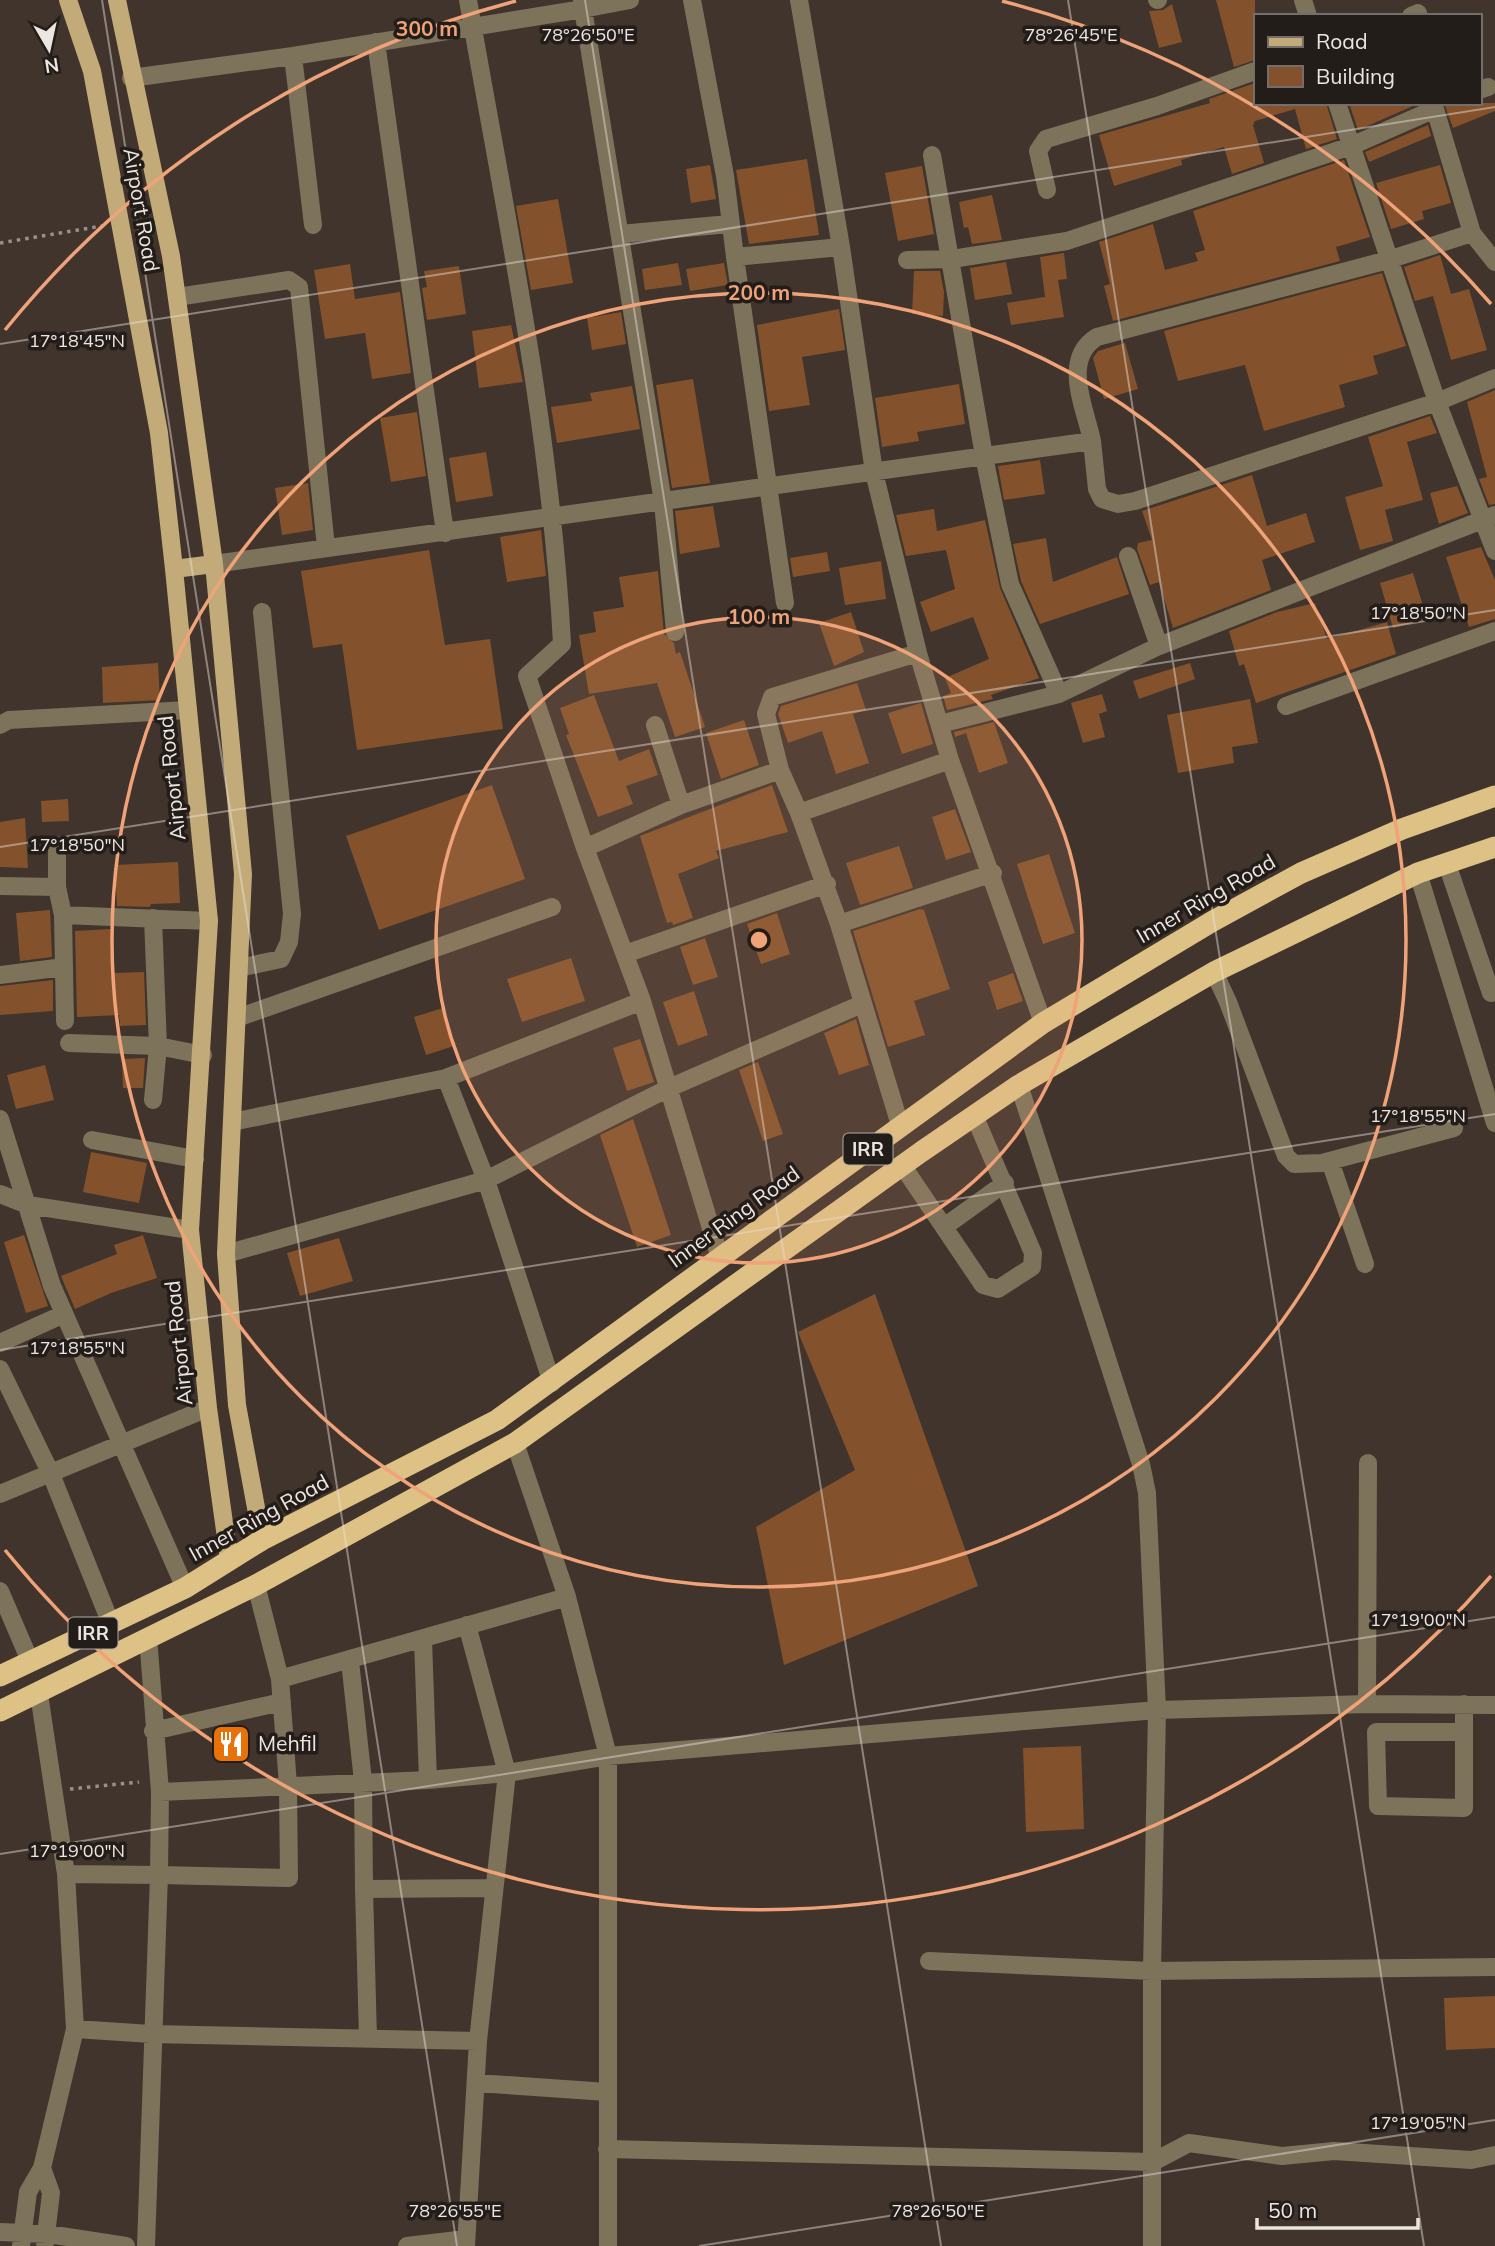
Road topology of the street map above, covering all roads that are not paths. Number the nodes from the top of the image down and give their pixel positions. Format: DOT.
graph roads {
  1 [pos="68,0"];
  2 [pos="117,0"];
  3 [pos="468,0"];
  4 [pos="630,0"];
  5 [pos="692,0"];
  6 [pos="799,0"];
  7 [pos="582,4"];
  8 [pos="472,24"];
  9 [pos="376,42"];
  10 [pos="293,56"];
  11 [pos="1254,71"];
  12 [pos="131,78"];
  13 [pos="1338,105"];
  14 [pos="1442,106"];
  15 [pos="1351,146"];
  16 [pos="932,155"];
  17 [pos="1047,190"];
  18 [pos="729,224"];
  19 [pos="313,225"];
  20 [pos="620,233"];
  21 [pos="1472,233"];
  22 [pos="841,247"];
  23 [pos="735,257"];
  24 [pos="952,258"];
  25 [pos="907,260"];
  26 [pos="1388,260"];
  27 [pos="1495,262"];
  28 [pos="177,297"];
  29 [pos="1495,379"];
  30 [pos="1437,402"];
  31 [pos="1092,441"];
  32 [pos="984,456"];
  33 [pos="874,472"];
  34 [pos="766,485"];
  35 [pos="663,502"];
  36 [pos="1489,517"];
  37 [pos="554,518"];
  38 [pos="445,533"];
  39 [pos="326,547"];
  40 [pos="1495,551"];
  41 [pos="1128,556"];
  42 [pos="214,564"];
  43 [pos="174,569"];
  44 [pos="785,603"];
  45 [pos="262,612"];
  46 [pos="1495,631"];
  47 [pos="675,632"];
  48 [pos="1159,646"];
  49 [pos="918,653"];
  50 [pos="1059,694"];
  51 [pos="1286,706"];
  52 [pos="188,709"];
  53 [pos="940,724"];
  54 [pos="0,725"];
  55 [pos="655,725"];
  56 [pos="950,760"];
  57 [pos="780,770"];
  58 [pos="1495,796"];
  59 [pos="681,805"];
  60 [pos="799,813"];
  61 [pos="1495,846"];
  62 [pos="585,848"];
  63 [pos="57,851"];
  64 [pos="1447,864"];
  65 [pos="993,873"];
  66 [pos="1418,873"];
  67 [pos="827,884"];
  68 [pos="0,886"];
  69 [pos="57,887"];
  70 [pos="552,906"];
  71 [pos="63,915"];
  72 [pos="153,918"];
  73 [pos="209,921"];
  74 [pos="839,925"];
  75 [pos="625,954"];
  76 [pos="64,967"];
  77 [pos="239,968"];
  78 [pos="1214,972"];
  79 [pos="0,975"];
  80 [pos="1491,993"];
  81 [pos="642,1001"];
  82 [pos="862,1004"];
  83 [pos="237,1018"];
  84 [pos="65,1021"];
  85 [pos="1044,1023"];
  86 [pos="69,1043"];
  87 [pos="158,1046"];
  88 [pos="203,1055"];
  89 [pos="446,1078"];
  90 [pos="1020,1085"];
  91 [pos="669,1088"];
  92 [pos="153,1100"];
  93 [pos="974,1115"];
  94 [pos="0,1119"];
  95 [pos="232,1122"];
  96 [pos="1495,1123"];
  97 [pos="900,1125"];
  98 [pos="1454,1128"];
  99 [pos="92,1140"];
  100 [pos="195,1159"];
  101 [pos="1331,1161"];
  102 [pos="902,1165"];
  103 [pos="486,1180"];
  104 [pos="1005,1182"];
  105 [pos="0,1194"];
  106 [pos="28,1205"];
  107 [pos="944,1227"];
  108 [pos="190,1230"];
  109 [pos="226,1254"];
  110 [pos="720,1258"];
  111 [pos="1365,1264"];
  112 [pos="64,1314"];
  113 [pos="0,1343"];
  114 [pos="0,1369"];
  115 [pos="552,1383"];
  116 [pos="208,1408"];
  117 [pos="515,1444"];
  118 [pos="122,1445"];
  119 [pos="1368,1463"];
  120 [pos="51,1474"];
  121 [pos="0,1494"];
  122 [pos="262,1540"];
  123 [pos="229,1559"];
  124 [pos="256,1585"];
  125 [pos="185,1588"];
  126 [pos="0,1591"];
  127 [pos="567,1597"];
  128 [pos="111,1624"];
  129 [pos="467,1625"];
  130 [pos="148,1637"];
  131 [pos="423,1640"];
  132 [pos="30,1661"];
  133 [pos="350,1661"];
  134 [pos="0,1676"];
  135 [pos="280,1679"];
  136 [pos="39,1694"];
  137 [pos="282,1702"];
  138 [pos="1367,1704"];
  139 [pos="1464,1704"];
  140 [pos="1495,1705"];
  141 [pos="1157,1710"];
  142 [pos="0,1711"];
  143 [pos="153,1731"];
  144 [pos="1463,1732"];
  145 [pos="608,1756"];
  146 [pos="507,1773"];
  147 [pos="428,1780"];
  148 [pos="363,1781"];
  149 [pos="288,1785"];
  150 [pos="159,1786"];
  151 [pos="66,1874"];
  152 [pos="159,1875"];
  153 [pos="494,1888"];
  154 [pos="364,1889"];
  155 [pos="929,1961"];
  156 [pos="1495,1967"];
  157 [pos="1152,1971"];
  158 [pos="75,2029"];
  159 [pos="151,2034"];
  160 [pos="368,2038"];
  161 [pos="478,2041"];
  162 [pos="477,2083"];
  163 [pos="607,2092"];
  164 [pos="607,2149"];
  165 [pos="1495,2155"];
  166 [pos="1153,2162"];
  167 [pos="42,2168"];
  168 [pos="0,2232"];
  169 [pos="23,2239"];
  170 [pos="46,2240"];
  171 [pos="466,2243"];
  172 [pos="126,2246"];
  173 [pos="146,2246"];
  174 [pos="407,2246"];
  175 [pos="608,2246"];
  176 [pos="1152,2246"];
  1 -- 43 [label="main road, Airport Road"];
  2 -- 12 [label="main road, Airport Road"];
  3 -- 8 [label="street"];
  4 -- 7 [label="street"];
  5 -- 18 [label="street"];
  6 -- 22 [label="street"];
  7 -- 8 [label="street"];
  7 -- 20 [label="street"];
  8 -- 9 [label="street"];
  8 -- 37 [label="street"];
  9 -- 10 [label="street"];
  9 -- 38 [label="street"];
  10 -- 12 [label="street"];
  10 -- 19 [label="street"];
  11 -- 17 [label="street"];
  12 -- 28 [label="main road, Airport Road"];
  13 -- 15 [label="street"];
  14 -- 15 [label="street"];
  14 -- 21 [label="street"];
  15 -- 24 [label="street"];
  15 -- 26 [label="street"];
  16 -- 24 [label="street"];
  18 -- 20 [label="street"];
  18 -- 23 [label="street"];
  20 -- 35 [label="street"];
  21 -- 26 [label="street"];
  21 -- 27 [label="street"];
  22 -- 23 [label="street"];
  22 -- 33 [label="street"];
  23 -- 34 [label="street"];
  24 -- 25 [label="street"];
  24 -- 32 [label="street"];
  26 -- 30 [label="street"];
  26 -- 31 [label="street"];
  28 -- 39 [label="street"];
  28 -- 42 [label="main road, Airport Road"];
  29 -- 30 [label="street"];
  30 -- 31 [label="street"];
  30 -- 36 [label="street"];
  31 -- 32 [label="street"];
  32 -- 33 [label="street"];
  32 -- 50 [label="street"];
  33 -- 34 [label="street"];
  33 -- 49 [label="street"];
  34 -- 35 [label="street"];
  34 -- 44 [label="street"];
  35 -- 37 [label="street"];
  35 -- 47 [label="street"];
  36 -- 40 [label="street"];
  36 -- 48 [label="street"];
  37 -- 38 [label="street"];
  37 -- 62 [label="street"];
  38 -- 39 [label="street"];
  39 -- 42 [label="street"];
  41 -- 48 [label="street"];
  42 -- 43 [label="main road"];
  42 -- 77 [label="main road, Airport Road"];
  43 -- 52 [label="main road, Airport Road"];
  45 -- 77 [label="street"];
  46 -- 51 [label="street"];
  48 -- 50 [label="street"];
  49 -- 53 [label="street"];
  49 -- 57 [label="street"];
  50 -- 53 [label="street"];
  52 -- 54 [label="street"];
  52 -- 73 [label="main road, Airport Road"];
  53 -- 56 [label="street"];
  55 -- 59 [label="street"];
  56 -- 60 [label="street"];
  56 -- 65 [label="street"];
  57 -- 59 [label="street"];
  57 -- 60 [label="street"];
  58 -- 85 [label="highway, Inner Ring Road / IRR"];
  59 -- 62 [label="street"];
  60 -- 67 [label="street"];
  61 -- 64 [label="highway, IRR"];
  62 -- 75 [label="street"];
  63 -- 69 [label="street"];
  64 -- 66 [label="highway, IRR"];
  64 -- 80 [label="street"];
  65 -- 74 [label="street"];
  65 -- 85 [label="street"];
  66 -- 78 [label="highway, IRR"];
  66 -- 96 [label="street"];
  67 -- 74 [label="street"];
  67 -- 75 [label="street"];
  68 -- 69 [label="street"];
  69 -- 71 [label="street"];
  70 -- 83 [label="street"];
  71 -- 72 [label="street"];
  71 -- 76 [label="street"];
  72 -- 73 [label="street"];
  72 -- 87 [label="street"];
  73 -- 88 [label="main road, Airport Road"];
  74 -- 82 [label="street"];
  75 -- 81 [label="street"];
  76 -- 79 [label="street"];
  76 -- 84 [label="street"];
  77 -- 83 [label="main road, Airport Road"];
  78 -- 90 [label="highway, IRR"];
  78 -- 101 [label="street"];
  81 -- 89 [label="street"];
  81 -- 91 [label="street"];
  82 -- 91 [label="street"];
  82 -- 97 [label="street"];
  83 -- 95 [label="main road, Airport Road"];
  85 -- 97 [label="highway, Inner Ring Road / IRR"];
  86 -- 87 [label="street"];
  87 -- 88 [label="street"];
  87 -- 92 [label="street"];
  88 -- 100 [label="main road, Airport Road"];
  89 -- 95 [label="street"];
  89 -- 103 [label="street"];
  90 -- 93 [label="highway, IRR"];
  90 -- 141 [label="street"];
  91 -- 103 [label="street"];
  91 -- 110 [label="street"];
  93 -- 102 [label="highway, IRR"];
  93 -- 104 [label="street"];
  94 -- 106 [label="street"];
  95 -- 109 [label="main road, Airport Road"];
  97 -- 110 [label="highway, Inner Ring Road / IRR"];
  98 -- 101 [label="street"];
  99 -- 100 [label="street"];
  100 -- 108 [label="main road, Airport Road"];
  101 -- 111 [label="street"];
  102 -- 107 [label="street"];
  102 -- 117 [label="highway, IRR"];
  103 -- 109 [label="street"];
  103 -- 115 [label="street"];
  104 -- 107 [label="street"];
  104 -- 107 [label="street"];
  105 -- 106 [label="street"];
  106 -- 108 [label="street"];
  106 -- 112 [label="street"];
  108 -- 116 [label="main road, Airport Road"];
  109 -- 122 [label="main road, Airport Road"];
  110 -- 115 [label="highway, Inner Ring Road / IRR"];
  112 -- 113 [label="street"];
  112 -- 118 [label="street"];
  114 -- 120 [label="street"];
  115 -- 122 [label="highway, Inner Ring Road / IRR"];
  116 -- 118 [label="street"];
  116 -- 123 [label="main road, Airport Road"];
  117 -- 124 [label="highway, IRR"];
  117 -- 127 [label="street"];
  118 -- 120 [label="street"];
  118 -- 125 [label="street"];
  119 -- 138 [label="street"];
  120 -- 121 [label="street"];
  120 -- 128 [label="street"];
  122 -- 123 [label="highway, Inner Ring Road / IRR"];
  123 -- 125 [label="highway, Inner Ring Road / IRR"];
  124 -- 130 [label="highway, IRR"];
  124 -- 135 [label="street"];
  125 -- 128 [label="highway, Inner Ring Road / IRR"];
  126 -- 132 [label="street"];
  127 -- 129 [label="street"];
  127 -- 145 [label="street"];
  128 -- 132 [label="highway, Inner Ring Road / IRR"];
  129 -- 131 [label="street"];
  129 -- 146 [label="street"];
  130 -- 136 [label="highway, IRR"];
  130 -- 143 [label="street"];
  131 -- 133 [label="street"];
  131 -- 147 [label="street"];
  132 -- 134 [label="highway, Inner Ring Road / IRR"];
  133 -- 135 [label="street"];
  133 -- 148 [label="street"];
  135 -- 137 [label="street"];
  136 -- 142 [label="highway, IRR"];
  136 -- 151 [label="street"];
  137 -- 143 [label="street"];
  137 -- 149 [label="street"];
  138 -- 139 [label="street"];
  138 -- 141 [label="street"];
  139 -- 140 [label="street"];
  139 -- 144 [label="street"];
  141 -- 145 [label="street"];
  141 -- 157 [label="street"];
  143 -- 150 [label="street"];
  144 -- 144 [label="street"];
  145 -- 146 [label="street"];
  145 -- 163 [label="street"];
  146 -- 147 [label="street"];
  146 -- 153 [label="street"];
  147 -- 148 [label="street"];
  148 -- 149 [label="street"];
  148 -- 154 [label="street"];
  149 -- 150 [label="street"];
  149 -- 152 [label="street"];
  150 -- 152 [label="street"];
  151 -- 152 [label="street"];
  151 -- 158 [label="street"];
  152 -- 159 [label="street"];
  153 -- 154 [label="street"];
  153 -- 161 [label="street"];
  154 -- 160 [label="street"];
  155 -- 157 [label="street"];
  156 -- 157 [label="street"];
  157 -- 166 [label="street"];
  158 -- 159 [label="street"];
  158 -- 167 [label="street"];
  159 -- 160 [label="street"];
  159 -- 173 [label="street"];
  160 -- 161 [label="street"];
  161 -- 162 [label="street"];
  162 -- 163 [label="street"];
  162 -- 171 [label="street"];
  163 -- 164 [label="street"];
  164 -- 166 [label="street"];
  164 -- 175 [label="street"];
  165 -- 166 [label="street"];
  166 -- 176 [label="street"];
  167 -- 169 [label="street"];
  167 -- 170 [label="street"];
  168 -- 169 [label="street"];
  169 -- 170 [label="street"];
  170 -- 172 [label="street"];
  171 -- 174 [label="street"];
}
